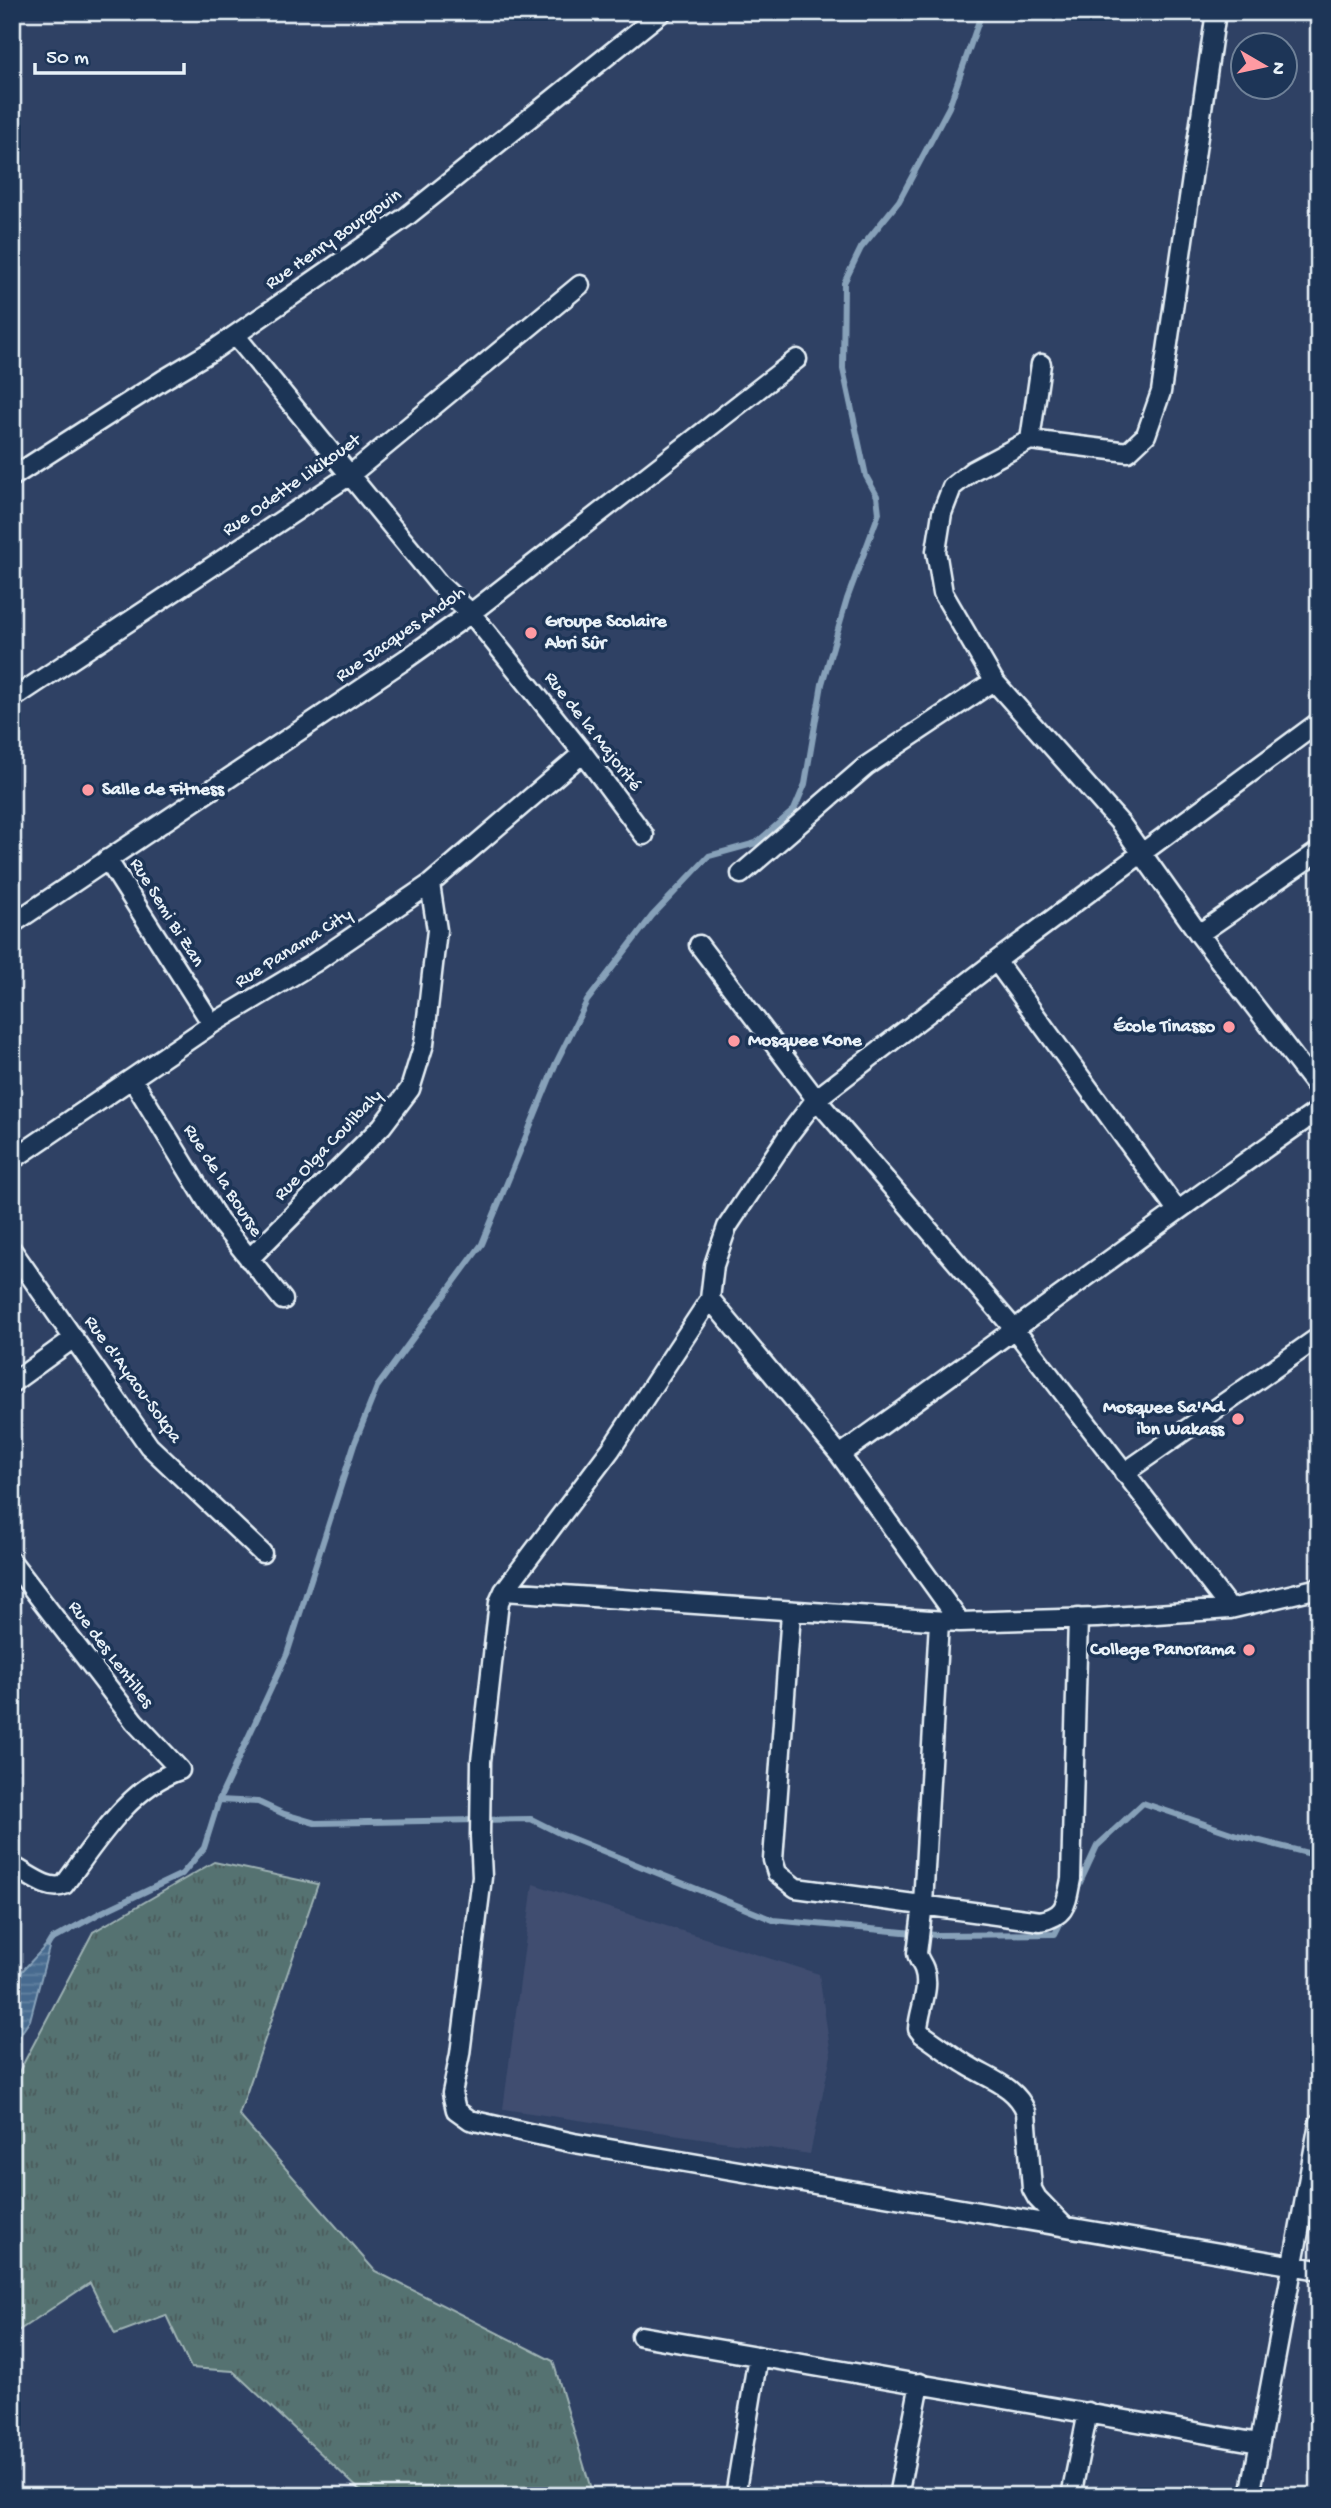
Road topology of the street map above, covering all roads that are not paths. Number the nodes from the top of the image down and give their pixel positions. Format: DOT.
graph roads {
  1 [pos="662,12"];
  2 [pos="1216,12"];
  3 [pos="580,285"];
  4 [pos="235,335"];
  5 [pos="797,359"];
  6 [pos="1041,363"];
  7 [pos="1030,440"];
  8 [pos="350,475"];
  9 [pos="12,477"];
  10 [pos="471,612"];
  11 [pos="994,681"];
  12 [pos="12,699"];
  13 [pos="1319,722"];
  14 [pos="583,753"];
  15 [pos="644,835"];
  16 [pos="1319,851"];
  17 [pos="1143,853"];
  18 [pos="107,859"];
  19 [pos="741,874"];
  20 [pos="430,884"];
  21 [pos="14,919"];
  22 [pos="1199,934"];
  23 [pos="699,945"];
  24 [pos="996,961"];
  25 [pos="212,1024"];
  26 [pos="133,1080"];
  27 [pos="1319,1090"];
  28 [pos="816,1099"];
  29 [pos="1319,1110"];
  30 [pos="12,1160"];
  31 [pos="1177,1210"];
  32 [pos="12,1250"];
  33 [pos="249,1259"];
  34 [pos="710,1299"];
  35 [pos="283,1300"];
  36 [pos="1015,1330"];
  37 [pos="1319,1337"];
  38 [pos="74,1338"];
  39 [pos="12,1383"];
  40 [pos="840,1455"];
  41 [pos="1124,1473"];
  42 [pos="262,1553"];
  43 [pos="12,1562"];
  44 [pos="1319,1588"];
  45 [pos="504,1591"];
  46 [pos="1230,1609"];
  47 [pos="791,1613"];
  48 [pos="1077,1619"];
  49 [pos="939,1622"];
  50 [pos="960,1622"];
  51 [pos="12,1866"];
  52 [pos="923,1904"];
  53 [pos="1319,2123"];
  54 [pos="1064,2226"];
  55 [pos="1292,2265"];
  56 [pos="1319,2270"];
  57 [pos="641,2336"];
  58 [pos="758,2356"];
  59 [pos="920,2384"];
  60 [pos="1087,2412"];
  61 [pos="1259,2444"];
  62 [pos="735,2496"];
  63 [pos="898,2496"];
  64 [pos="1071,2496"];
  65 [pos="1250,2496"];
  1 -- 4 [label="street, Rue Henry Bourgouin"];
  2 -- 7 [label="street"];
  3 -- 8 [label="street, Rue Odette Likikouet"];
  4 -- 8 [label="street, Rue de la Majorité"];
  4 -- 9 [label="street, Rue Henry Bourgouin"];
  5 -- 10 [label="street, Rue Jacques Andoh"];
  6 -- 7 [label="street"];
  7 -- 11 [label="street"];
  8 -- 10 [label="street, Rue de la Majorité"];
  8 -- 12 [label="street, Rue Odette Likikouet"];
  10 -- 14 [label="street, Rue de la Majorité"];
  10 -- 18 [label="street, Rue Jacques Andoh"];
  11 -- 17 [label="street"];
  11 -- 19 [label="street"];
  13 -- 17 [label="street"];
  14 -- 15 [label="street, Rue de la Majorité"];
  14 -- 20 [label="street, Rue Panama City"];
  16 -- 22 [label="street"];
  17 -- 22 [label="street"];
  17 -- 24 [label="street"];
  18 -- 21 [label="street, Rue Jacques Andoh"];
  18 -- 25 [label="street, Rue Semi Bi Zan"];
  20 -- 25 [label="street, Rue Panama City"];
  20 -- 33 [label="street, Rue Olga Coulibaly"];
  22 -- 27 [label="street"];
  23 -- 28 [label="street"];
  24 -- 28 [label="street"];
  24 -- 31 [label="street"];
  25 -- 26 [label="street, Rue Panama City"];
  26 -- 30 [label="street, Rue Panama City"];
  26 -- 33 [label="street, Rue de la Bourse"];
  28 -- 34 [label="street"];
  28 -- 36 [label="street"];
  29 -- 31 [label="street"];
  31 -- 36 [label="street"];
  32 -- 38 [label="street, Rue d'Ayaou-Sokpa"];
  33 -- 35 [label="street, Rue de la Bourse"];
  34 -- 40 [label="street"];
  34 -- 45 [label="street"];
  36 -- 40 [label="street"];
  36 -- 41 [label="street"];
  37 -- 41 [label="street"];
  38 -- 39 [label="street"];
  38 -- 42 [label="street, Rue d'Ayaou-Sokpa"];
  40 -- 50 [label="street"];
  41 -- 46 [label="street"];
  43 -- 51 [label="street, Rue des Lentilles"];
  44 -- 46 [label="street"];
  45 -- 47 [label="street"];
  45 -- 54 [label="street"];
  46 -- 48 [label="street"];
  47 -- 49 [label="street"];
  47 -- 52 [label="street"];
  48 -- 50 [label="street"];
  48 -- 52 [label="street"];
  49 -- 50 [label="street"];
  49 -- 52 [label="street"];
  52 -- 54 [label="street"];
  53 -- 55 [label="street"];
  54 -- 55 [label="street"];
  55 -- 56 [label="street"];
  55 -- 61 [label="street"];
  57 -- 58 [label="street"];
  58 -- 59 [label="street"];
  58 -- 62 [label="street"];
  59 -- 60 [label="street"];
  59 -- 63 [label="street"];
  60 -- 61 [label="street"];
  60 -- 64 [label="street"];
  61 -- 65 [label="street"];
}
